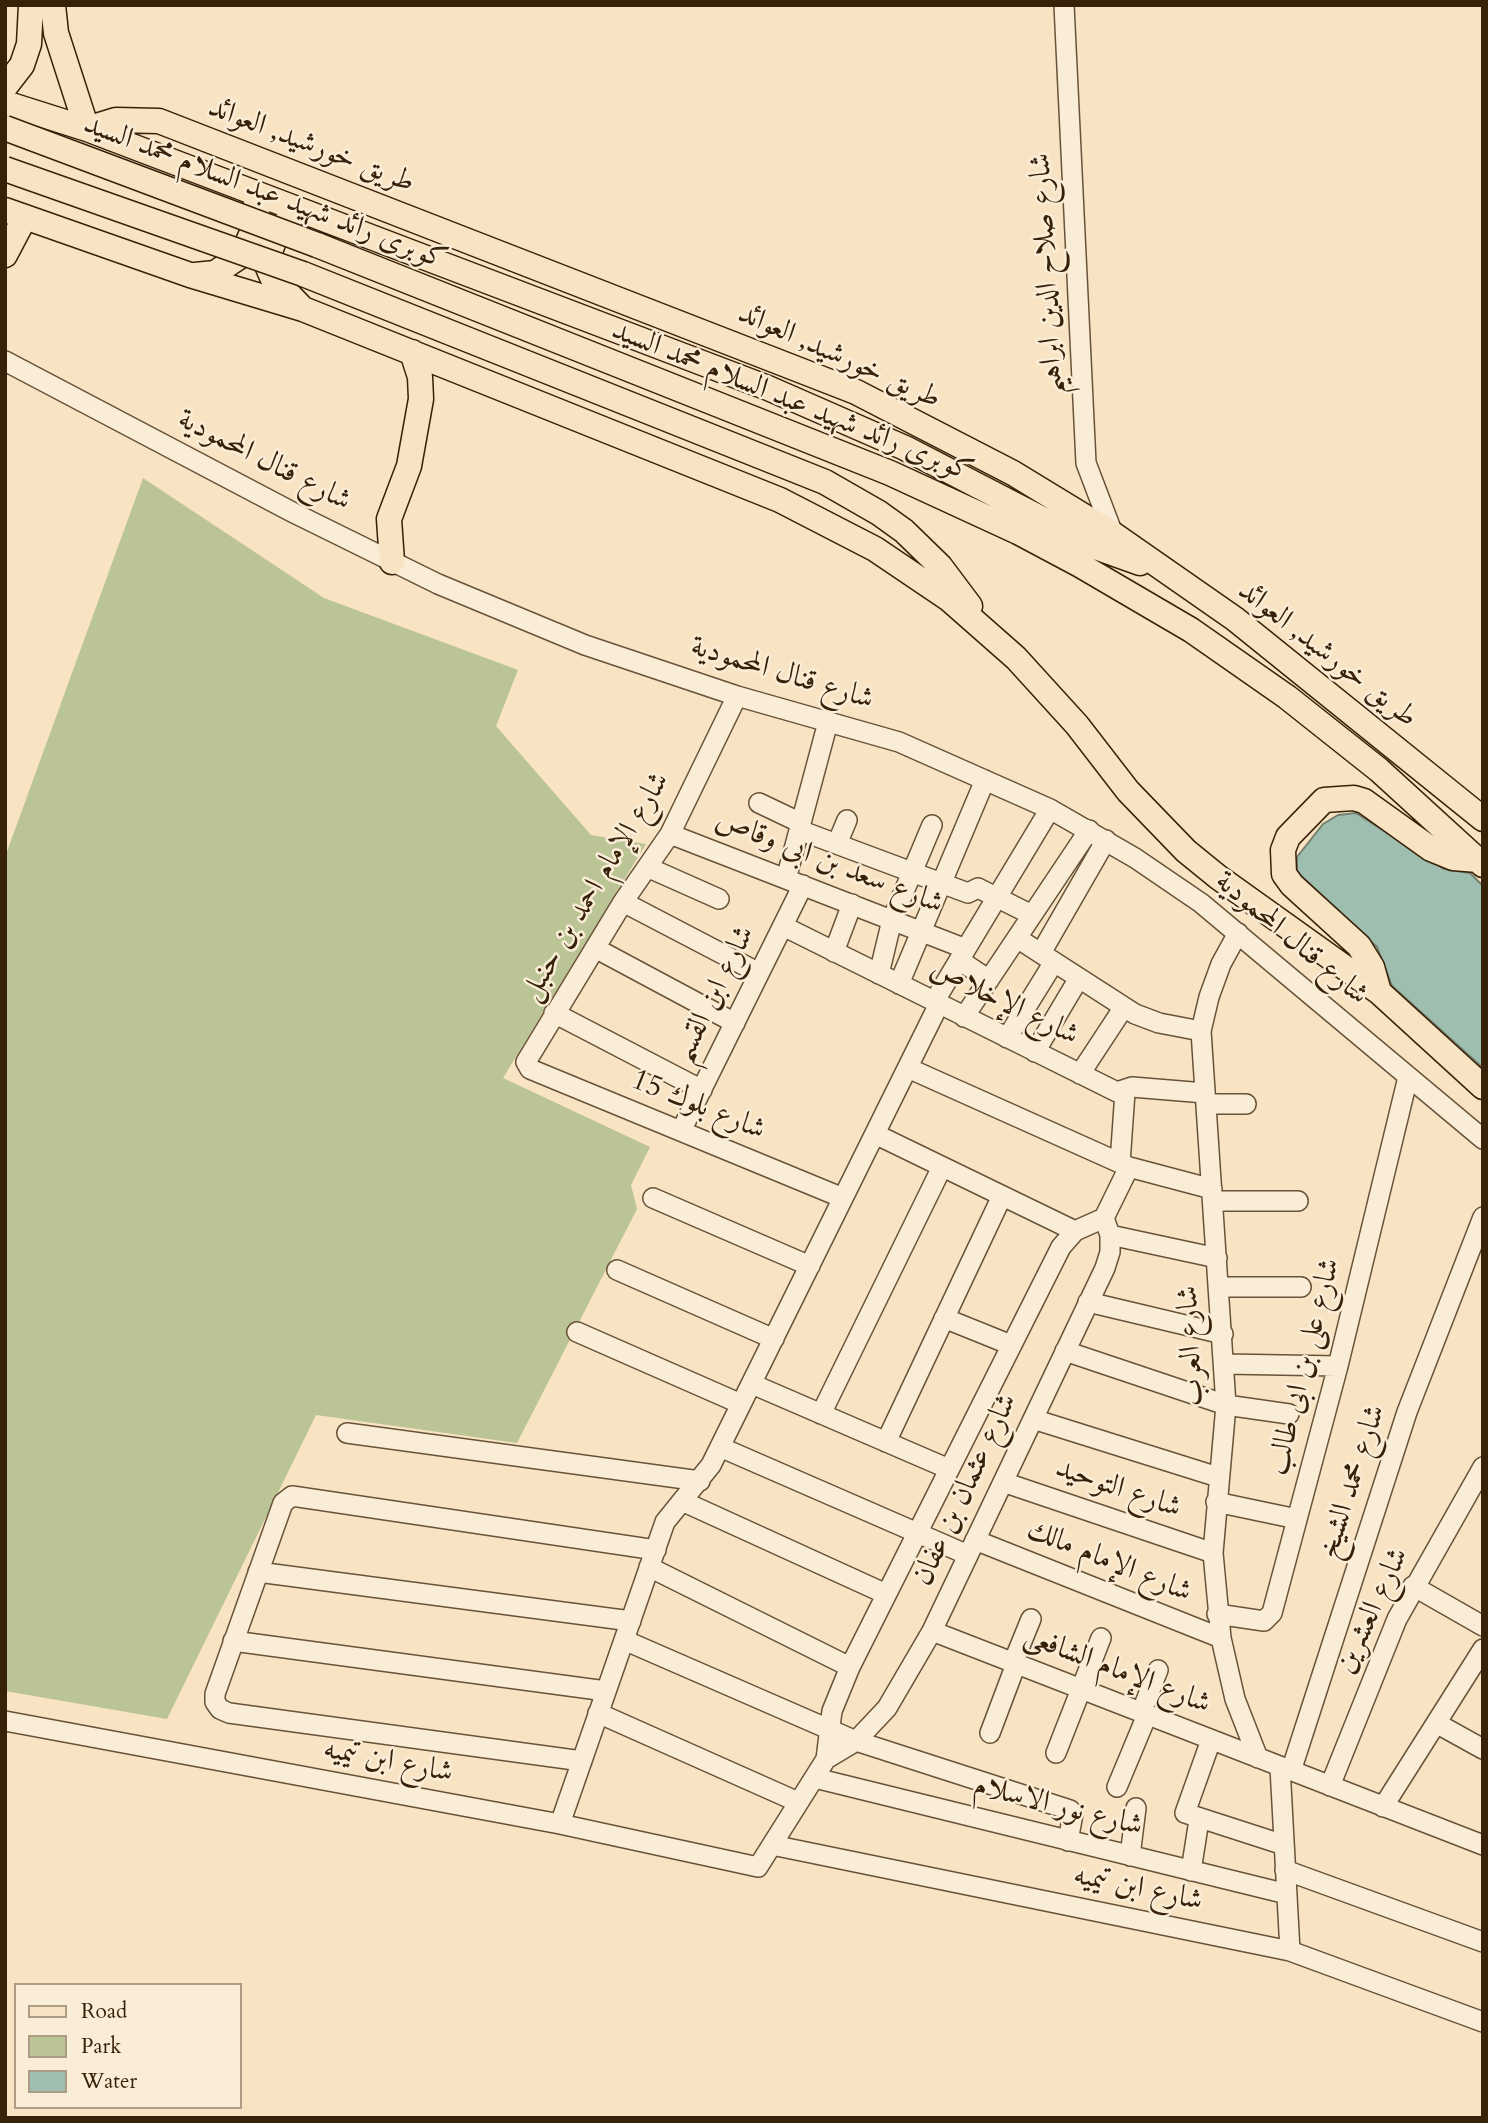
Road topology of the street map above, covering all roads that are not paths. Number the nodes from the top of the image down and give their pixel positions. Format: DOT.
graph roads {
  1 [pos="32,5"];
  2 [pos="53,5"];
  3 [pos="1064,5"];
  4 [pos="5,87"];
  5 [pos="5,103"];
  6 [pos="5,128"];
  7 [pos="87,129"];
  8 [pos="5,169"];
  9 [pos="250,191"];
  10 [pos="306,212"];
  11 [pos="15,214"];
  12 [pos="5,255"];
  13 [pos="190,275"];
  14 [pos="303,309"];
  15 [pos="412,352"];
  16 [pos="5,361"];
  17 [pos="1113,534"];
  18 [pos="392,562"];
  19 [pos="1161,568"];
  20 [pos="983,628"];
  21 [pos="737,696"];
  22 [pos="828,722"];
  23 [pos="985,780"];
  24 [pos="759,803"];
  25 [pos="1051,809"];
  26 [pos="1483,819"];
  27 [pos="847,820"];
  28 [pos="932,825"];
  29 [pos="800,826"];
  30 [pos="670,834"];
  31 [pos="1097,835"];
  32 [pos="837,844"];
  33 [pos="1480,862"];
  34 [pos="647,867"];
  35 [pos="912,872"];
  36 [pos="794,882"];
  37 [pos="942,883"];
  38 [pos="997,898"];
  39 [pos="719,899"];
  40 [pos="623,902"];
  41 [pos="852,904"];
  42 [pos="1032,915"];
  43 [pos="892,920"];
  44 [pos="783,926"];
  45 [pos="921,931"];
  46 [pos="1238,933"];
  47 [pos="1017,938"];
  48 [pos="594,948"];
  49 [pos="834,952"];
  50 [pos="963,954"];
  51 [pos="1048,958"];
  52 [pos="759,973"];
  53 [pos="879,974"];
  54 [pos="1079,978"];
  55 [pos="989,980"];
  56 [pos="899,984"];
  57 [pos="1378,992"];
  58 [pos="937,1003"];
  59 [pos="1124,1007"];
  60 [pos="554,1013"];
  61 [pos="964,1017"];
  62 [pos="735,1023"];
  63 [pos="1201,1031"];
  64 [pos="1007,1038"];
  65 [pos="1034,1052"];
  66 [pos="908,1068"];
  67 [pos="530,1069"];
  68 [pos="1080,1074"];
  69 [pos="1408,1077"];
  70 [pos="1483,1087"];
  71 [pos="702,1090"];
  72 [pos="1125,1092"];
  73 [pos="1206,1099"];
  74 [pos="1246,1104"];
  75 [pos="681,1131"];
  76 [pos="875,1134"];
  77 [pos="1483,1139"];
  78 [pos="1125,1165"];
  79 [pos="942,1167"];
  80 [pos="1212,1195"];
  81 [pos="1002,1196"];
  82 [pos="653,1198"];
  83 [pos="843,1198"];
  84 [pos="1298,1201"];
  85 [pos="1483,1217"];
  86 [pos="1107,1227"];
  87 [pos="1075,1231"];
  88 [pos="1217,1258"];
  89 [pos="810,1266"];
  90 [pos="617,1270"];
  91 [pos="1219,1287"];
  92 [pos="1301,1287"];
  93 [pos="1088,1302"];
  94 [pos="944,1318"];
  95 [pos="577,1332"];
  96 [pos="1223,1334"];
  97 [pos="774,1339"];
  98 [pos="1011,1345"];
  99 [pos="1065,1350"];
  100 [pos="1225,1364"];
  101 [pos="1338,1366"];
  102 [pos="752,1384"];
  103 [pos="741,1404"];
  104 [pos="1226,1405"];
  105 [pos="821,1414"];
  106 [pos="1289,1414"];
  107 [pos="1033,1419"];
  108 [pos="347,1433"];
  109 [pos="886,1442"];
  110 [pos="720,1447"];
  111 [pos="1483,1467"];
  112 [pos="949,1469"];
  113 [pos="1218,1478"];
  114 [pos="700,1481"];
  115 [pos="1003,1482"];
  116 [pos="682,1502"];
  117 [pos="1216,1502"];
  118 [pos="1297,1520"];
  119 [pos="917,1533"];
  120 [pos="971,1548"];
  121 [pos="1213,1553"];
  122 [pos="652,1559"];
  123 [pos="258,1572"];
  124 [pos="1413,1586"];
  125 [pos="886,1594"];
  126 [pos="1217,1614"];
  127 [pos="1031,1619"];
  128 [pos="631,1621"];
  129 [pos="1483,1626"];
  130 [pos="932,1631"];
  131 [pos="1101,1638"];
  132 [pos="1221,1638"];
  133 [pos="624,1640"];
  134 [pos="233,1641"];
  135 [pos="1483,1649"];
  136 [pos="1014,1663"];
  137 [pos="850,1667"];
  138 [pos="1158,1670"];
  139 [pos="1081,1689"];
  140 [pos="606,1691"];
  141 [pos="598,1713"];
  142 [pos="1144,1714"];
  143 [pos="5,1721"];
  144 [pos="1436,1723"];
  145 [pos="829,1730"];
  146 [pos="990,1733"];
  147 [pos="1211,1740"];
  148 [pos="856,1741"];
  149 [pos="1483,1749"];
  150 [pos="1056,1753"];
  151 [pos="1258,1758"];
  152 [pos="826,1759"];
  153 [pos="582,1761"];
  154 [pos="1285,1769"];
  155 [pos="814,1777"];
  156 [pos="1330,1786"];
  157 [pos="1117,1787"];
  158 [pos="798,1802"];
  159 [pos="1383,1807"];
  160 [pos="1136,1808"];
  161 [pos="1199,1820"];
  162 [pos="560,1824"];
  163 [pos="1068,1841"];
  164 [pos="772,1845"];
  165 [pos="1284,1845"];
  166 [pos="1483,1845"];
  167 [pos="1130,1856"];
  168 [pos="759,1866"];
  169 [pos="1285,1870"];
  170 [pos="1191,1871"];
  171 [pos="1287,1894"];
  172 [pos="1483,1942"];
  173 [pos="1290,1951"];
  174 [pos="1483,2022"];
  1 -- 4 [label="main road"];
  2 -- 7 [label="main road"];
  3 -- 17 [label="street, شارع صلاح الدين ابراهيم"];
  5 -- 7 [label="main road"];
  6 -- 33 [label="main road, كوبرى رائد شهيد عبد السلام محمد السيد, bridge"];
  7 -- 9 [label="main road"];
  7 -- 17 [label="main road, طريق خورشيد, العوائد"];
  8 -- 20 [label="main road, كوبرى رائد شهيد عبد السلام محمد السيد, bridge"];
  9 -- 10 [label="main road"];
  9 -- 13 [label="main road"];
  10 -- 14 [label="main road"];
  10 -- 19 [label="main road"];
  11 -- 12 [label="main road"];
  11 -- 13 [label="main road"];
  13 -- 14 [label="main road"];
  14 -- 15 [label="main road"];
  15 -- 18 [label="main road"];
  15 -- 20 [label="main road"];
  16 -- 18 [label="street, شارع قنال المحمودية"];
  17 -- 19 [label="main road, طريق خورشيد, العوائد"];
  18 -- 21 [label="street, شارع قنال المحمودية"];
  19 -- 26 [label="main road, طريق خورشيد, العوائد"];
  20 -- 57 [label="main road"];
  21 -- 22 [label="street, شارع قنال المحمودية"];
  21 -- 30 [label="street, شارع الإمام احمد بن حنبل"];
  22 -- 23 [label="street, شارع قنال المحمودية"];
  22 -- 29 [label="street, شارع ابن القسم"];
  23 -- 25 [label="street, شارع قنال المحمودية"];
  23 -- 37 [label="street"];
  24 -- 29 [label="street"];
  25 -- 31 [label="street, شارع قنال المحمودية"];
  25 -- 38 [label="street"];
  27 -- 32 [label="street"];
  28 -- 35 [label="street"];
  29 -- 32 [label="street"];
  29 -- 36 [label="street, شارع ابن القسم"];
  30 -- 34 [label="street, شارع الإمام احمد بن حنبل"];
  30 -- 36 [label="street, شارع سعد بن ابى وقاص"];
  31 -- 42 [label="street"];
  31 -- 46 [label="street, شارع قنال المحمودية"];
  31 -- 51 [label="street"];
  32 -- 35 [label="street"];
  33 -- 57 [label="main road"];
  34 -- 39 [label="street"];
  34 -- 40 [label="street, شارع الإمام احمد بن حنبل"];
  35 -- 37 [label="street"];
  35 -- 43 [label="street"];
  36 -- 41 [label="street, شارع سعد بن ابى وقاص"];
  36 -- 44 [label="street, شارع ابن القسم"];
  37 -- 38 [label="street"];
  37 -- 45 [label="street"];
  38 -- 42 [label="street"];
  38 -- 50 [label="street"];
  40 -- 48 [label="street, شارع الإمام احمد بن حنبل"];
  40 -- 52 [label="street"];
  41 -- 43 [label="street, شارع سعد بن ابى وقاص"];
  41 -- 49 [label="street"];
  42 -- 47 [label="street"];
  43 -- 45 [label="street, شارع سعد بن ابى وقاص"];
  43 -- 53 [label="street"];
  44 -- 49 [label="street, شارع الإخلاص"];
  44 -- 52 [label="street, شارع ابن القسم"];
  45 -- 50 [label="street, شارع سعد بن ابى وقاص"];
  45 -- 56 [label="street"];
  46 -- 63 [label="street, شارع العرب"];
  46 -- 69 [label="street, شارع قنال المحمودية"];
  47 -- 51 [label="street"];
  47 -- 55 [label="street"];
  48 -- 60 [label="street, شارع الإمام احمد بن حنبل"];
  48 -- 62 [label="street"];
  49 -- 53 [label="street, شارع الإخلاص"];
  50 -- 55 [label="street, شارع سعد بن ابى وقاص"];
  50 -- 58 [label="street"];
  51 -- 54 [label="street"];
  51 -- 64 [label="street"];
  52 -- 62 [label="street, شارع ابن القسم"];
  53 -- 56 [label="street, شارع الإخلاص"];
  54 -- 59 [label="street"];
  54 -- 65 [label="street"];
  55 -- 61 [label="street"];
  56 -- 58 [label="street, شارع الإخلاص"];
  57 -- 70 [label="main road"];
  58 -- 61 [label="street, شارع الإخلاص"];
  58 -- 66 [label="street"];
  59 -- 63 [label="street"];
  59 -- 68 [label="street"];
  60 -- 67 [label="street, شارع الإمام احمد بن حنبل"];
  60 -- 71 [label="street"];
  61 -- 64 [label="street, شارع الإخلاص"];
  62 -- 71 [label="street, شارع ابن القسم"];
  63 -- 73 [label="street, شارع العرب"];
  64 -- 65 [label="street, شارع الإخلاص"];
  65 -- 68 [label="street, شارع الإخلاص"];
  66 -- 76 [label="street"];
  66 -- 78 [label="street"];
  67 -- 75 [label="street, شارع بلوك 15"];
  68 -- 72 [label="street, شارع الإخلاص"];
  69 -- 77 [label="street, شارع قنال المحمودية"];
  69 -- 101 [label="street, شارع على بن ابى طالب"];
  71 -- 75 [label="street, شارع ابن القسم"];
  72 -- 73 [label="street, شارع الإخلاص"];
  72 -- 78 [label="street"];
  73 -- 74 [label="street, شارع الإخلاص"];
  73 -- 80 [label="street, شارع العرب"];
  75 -- 83 [label="street, شارع بلوك 15"];
  76 -- 79 [label="street"];
  76 -- 83 [label="street"];
  78 -- 80 [label="street"];
  78 -- 86 [label="street, شارع عثمان بن عفان"];
  79 -- 81 [label="street"];
  79 -- 105 [label="street"];
  80 -- 84 [label="street"];
  80 -- 88 [label="street, شارع العرب"];
  81 -- 87 [label="street"];
  81 -- 94 [label="street"];
  82 -- 89 [label="street"];
  83 -- 89 [label="street"];
  85 -- 154 [label="street, شارع محمد الشيخ"];
  86 -- 87 [label="street"];
  86 -- 88 [label="street"];
  86 -- 93 [label="street, شارع عثمان بن عفان"];
  87 -- 98 [label="street, شارع عثمان بن عفان"];
  88 -- 91 [label="street, شارع العرب"];
  89 -- 97 [label="street"];
  90 -- 97 [label="street"];
  91 -- 92 [label="street"];
  91 -- 96 [label="street, شارع العرب"];
  93 -- 96 [label="street"];
  93 -- 99 [label="street, شارع عثمان بن عفان"];
  94 -- 98 [label="street"];
  94 -- 109 [label="street"];
  95 -- 103 [label="street"];
  96 -- 100 [label="street, شارع العرب"];
  97 -- 102 [label="street"];
  98 -- 112 [label="street, شارع عثمان بن عفان"];
  99 -- 104 [label="street"];
  99 -- 107 [label="street, شارع عثمان بن عفان"];
  100 -- 101 [label="street"];
  100 -- 104 [label="street, شارع العرب"];
  101 -- 118 [label="street, شارع على بن ابى طالب"];
  102 -- 103 [label="street"];
  102 -- 105 [label="street"];
  103 -- 110 [label="street"];
  104 -- 106 [label="street"];
  104 -- 113 [label="street, شارع العرب"];
  105 -- 109 [label="street"];
  107 -- 113 [label="street"];
  107 -- 115 [label="street, شارع عثمان بن عفان"];
  108 -- 114 [label="street"];
  109 -- 112 [label="street"];
  110 -- 114 [label="street"];
  110 -- 119 [label="street, شارع الإمام مالك"];
  111 -- 124 [label="street, شارع العشرين"];
  112 -- 119 [label="street, شارع عثمان بن عفان"];
  113 -- 117 [label="street, شارع العرب"];
  114 -- 116 [label="street"];
  115 -- 120 [label="street, شارع عثمان بن عفان"];
  115 -- 121 [label="street, شارع التوحيد"];
  116 -- 122 [label="street"];
  116 -- 125 [label="street"];
  117 -- 118 [label="street"];
  117 -- 121 [label="street, شارع العرب"];
  118 -- 126 [label="street, شارع على بن ابى طالب"];
  119 -- 120 [label="street, شارع الإمام مالك"];
  119 -- 125 [label="street, شارع عثمان بن عفان"];
  120 -- 130 [label="street, شارع عثمان بن عفان"];
  120 -- 132 [label="street, شارع الإمام مالك"];
  121 -- 126 [label="street, شارع العرب"];
  122 -- 123 [label="street"];
  122 -- 128 [label="street"];
  122 -- 137 [label="street"];
  123 -- 128 [label="street"];
  123 -- 134 [label="street"];
  124 -- 129 [label="street"];
  124 -- 156 [label="street, شارع العشرين"];
  125 -- 137 [label="street, شارع عثمان بن عفان"];
  126 -- 132 [label="street, شارع العرب"];
  127 -- 136 [label="street"];
  128 -- 133 [label="street"];
  130 -- 136 [label="street, شارع الإمام الشافعى"];
  130 -- 148 [label="street, شارع عثمان بن عفان"];
  131 -- 139 [label="street"];
  132 -- 151 [label="street, شارع العرب"];
  133 -- 140 [label="street"];
  133 -- 145 [label="street"];
  134 -- 140 [label="street"];
  134 -- 153 [label="street"];
  135 -- 144 [label="street"];
  136 -- 139 [label="street, شارع الإمام الشافعى"];
  136 -- 146 [label="street"];
  137 -- 145 [label="street, شارع عثمان بن عفان"];
  138 -- 142 [label="street"];
  139 -- 142 [label="street, شارع الإمام الشافعى"];
  139 -- 150 [label="street"];
  140 -- 141 [label="street"];
  141 -- 153 [label="street"];
  141 -- 158 [label="street"];
  142 -- 147 [label="street, شارع الإمام الشافعى"];
  142 -- 157 [label="street"];
  143 -- 162 [label="street, شارع ابن تيميه"];
  144 -- 149 [label="street"];
  144 -- 159 [label="street"];
  145 -- 148 [label="street"];
  145 -- 152 [label="street, شارع عثمان بن عفان"];
  147 -- 151 [label="street, شارع الإمام الشافعى"];
  147 -- 161 [label="street"];
  148 -- 152 [label="street, شارع عثمان بن عفان"];
  148 -- 163 [label="street"];
  151 -- 154 [label="street, شارع الإمام الشافعى"];
  152 -- 155 [label="street, شارع عثمان بن عفان"];
  153 -- 162 [label="street"];
  154 -- 156 [label="street, شارع الإمام الشافعى"];
  154 -- 165 [label="street"];
  155 -- 158 [label="street, شارع عثمان بن عفان"];
  155 -- 163 [label="street, شارع نور الاسلام"];
  156 -- 159 [label="street, شارع الإمام الشافعى"];
  158 -- 164 [label="street, شارع عثمان بن عفان"];
  159 -- 166 [label="street, شارع الإمام الشافعى"];
  160 -- 167 [label="street"];
  161 -- 165 [label="street"];
  161 -- 170 [label="street"];
  162 -- 168 [label="street, شارع ابن تيميه"];
  163 -- 167 [label="street, شارع نور الاسلام"];
  164 -- 168 [label="street, شارع عثمان بن عفان"];
  164 -- 173 [label="street, شارع ابن تيميه"];
  165 -- 169 [label="street"];
  167 -- 170 [label="street, شارع نور الاسلام"];
  169 -- 171 [label="street"];
  169 -- 172 [label="street"];
  170 -- 171 [label="street, شارع نور الاسلام"];
  171 -- 173 [label="street"];
  173 -- 174 [label="street, شارع ابن تيميه"];
}
